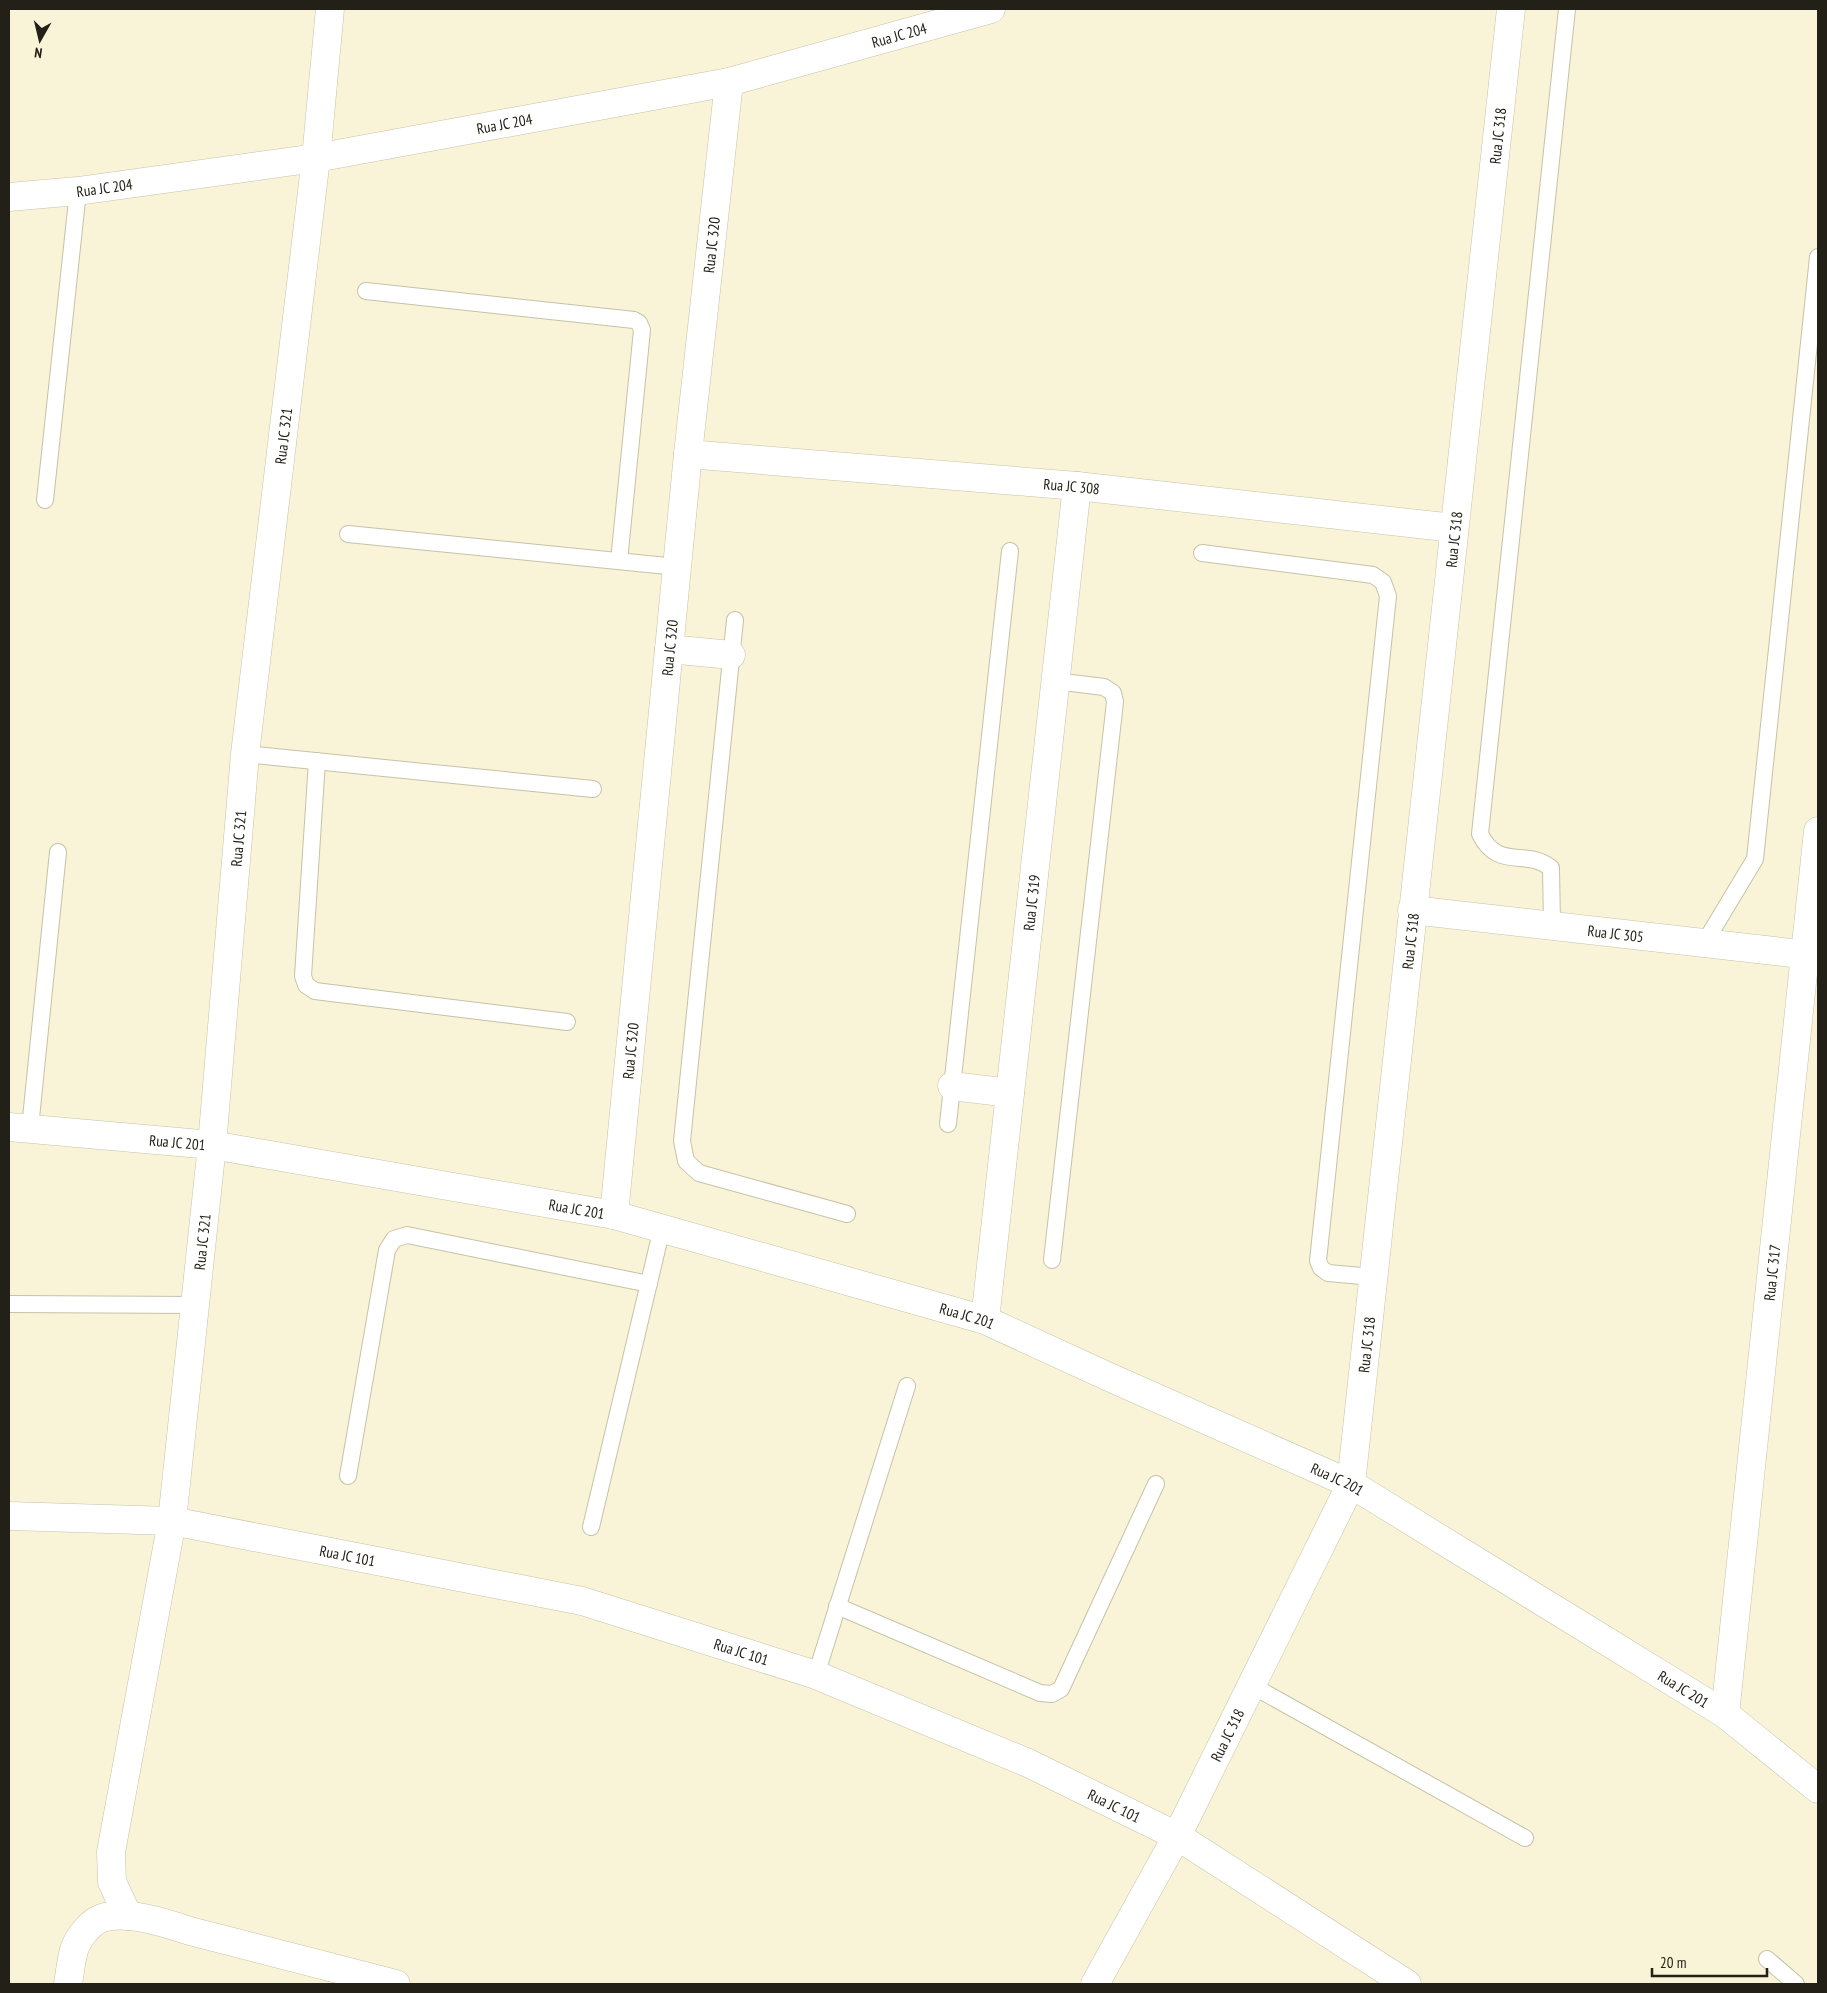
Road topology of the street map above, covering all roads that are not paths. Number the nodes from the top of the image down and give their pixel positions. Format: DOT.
graph roads {
  1 [pos="330,9"];
  2 [pos="991,9"];
  3 [pos="1511,9"];
  4 [pos="1567,9"];
  5 [pos="728,82"];
  6 [pos="316,158"];
  7 [pos="78,191"];
  8 [pos="9,197"];
  9 [pos="1818,257"];
  10 [pos="366,291"];
  11 [pos="688,454"];
  12 [pos="1077,486"];
  13 [pos="45,500"];
  14 [pos="1454,528"];
  15 [pos="348,534"];
  16 [pos="1010,551"];
  17 [pos="1202,553"];
  18 [pos="619,561"];
  19 [pos="677,568"];
  20 [pos="735,620"];
  21 [pos="669,649"];
  22 [pos="731,655"];
  23 [pos="1055,681"];
  24 [pos="245,754"];
  25 [pos="317,761"];
  26 [pos="593,789"];
  27 [pos="1818,831"];
  28 [pos="58,852"];
  29 [pos="1412,910"];
  30 [pos="1552,925"];
  31 [pos="1705,942"];
  32 [pos="1812,955"];
  33 [pos="567,1022"];
  34 [pos="952,1086"];
  35 [pos="1010,1093"];
  36 [pos="948,1124"];
  37 [pos="19,1127"];
  38 [pos="212,1145"];
  39 [pos="847,1214"];
  40 [pos="614,1215"];
  41 [pos="662,1228"];
  42 [pos="1052,1260"];
  43 [pos="1373,1276"];
  44 [pos="649,1284"];
  45 [pos="9,1304"];
  46 [pos="194,1305"];
  47 [pos="985,1320"];
  48 [pos="907,1386"];
  49 [pos="348,1476"];
  50 [pos="1156,1484"];
  51 [pos="1351,1484"];
  52 [pos="9,1516"];
  53 [pos="172,1521"];
  54 [pos="591,1527"];
  55 [pos="837,1606"];
  56 [pos="816,1675"];
  57 [pos="1251,1685"];
  58 [pos="1725,1714"];
  59 [pos="1818,1789"];
  60 [pos="1177,1836"];
  61 [pos="1525,1838"];
  62 [pos="128,1916"];
  63 [pos="1767,1959"];
  64 [pos="68,1984"];
  65 [pos="396,1984"];
  66 [pos="1095,1984"];
  67 [pos="1407,1984"];
  68 [pos="1796,1984"];
  1 -- 6 [label="street, Rua JC 321"];
  2 -- 5 [label="street, Rua JC 204"];
  3 -- 14 [label="street, Rua JC 318"];
  4 -- 30 [label="lane"];
  5 -- 6 [label="street, Rua JC 204"];
  5 -- 11 [label="street, Rua JC 320"];
  6 -- 7 [label="street, Rua JC 204"];
  6 -- 24 [label="street, Rua JC 321"];
  7 -- 8 [label="street, Rua JC 204"];
  7 -- 13 [label="lane"];
  9 -- 31 [label="lane"];
  10 -- 18 [label="lane"];
  11 -- 12 [label="street, Rua JC 308"];
  11 -- 19 [label="street, Rua JC 320"];
  12 -- 14 [label="street, Rua JC 308"];
  12 -- 23 [label="street, Rua JC 319"];
  14 -- 29 [label="street, Rua JC 318"];
  15 -- 18 [label="lane"];
  16 -- 34 [label="lane"];
  17 -- 43 [label="lane"];
  18 -- 19 [label="lane"];
  19 -- 21 [label="street, Rua JC 320"];
  20 -- 22 [label="lane"];
  21 -- 22 [label="street"];
  21 -- 40 [label="street, Rua JC 320"];
  22 -- 39 [label="lane"];
  23 -- 35 [label="street, Rua JC 319"];
  23 -- 42 [label="lane"];
  24 -- 25 [label="lane"];
  24 -- 38 [label="street, Rua JC 321"];
  25 -- 26 [label="lane"];
  25 -- 33 [label="lane"];
  27 -- 32 [label="street, Rua JC 317"];
  28 -- 37 [label="lane"];
  29 -- 30 [label="street, Rua JC 305"];
  29 -- 43 [label="street, Rua JC 318"];
  30 -- 31 [label="street, Rua JC 305"];
  31 -- 32 [label="street, Rua JC 305"];
  32 -- 58 [label="street, Rua JC 317"];
  34 -- 35 [label="street"];
  34 -- 36 [label="lane"];
  35 -- 47 [label="street, Rua JC 319"];
  37 -- 38 [label="street, Rua JC 201"];
  38 -- 40 [label="street, Rua JC 201"];
  38 -- 46 [label="street, Rua JC 321"];
  40 -- 41 [label="street, Rua JC 201"];
  41 -- 44 [label="lane"];
  41 -- 47 [label="street, Rua JC 201"];
  43 -- 51 [label="street, Rua JC 318"];
  44 -- 49 [label="lane"];
  44 -- 54 [label="lane"];
  45 -- 46 [label="lane"];
  46 -- 53 [label="street, Rua JC 321"];
  47 -- 51 [label="street, Rua JC 201"];
  48 -- 55 [label="lane"];
  50 -- 55 [label="lane"];
  51 -- 57 [label="street, Rua JC 318"];
  51 -- 58 [label="street, Rua JC 201"];
  52 -- 53 [label="street, Rua JC 101"];
  53 -- 56 [label="street, Rua JC 101"];
  53 -- 62 [label="street, Rua JC 321"];
  55 -- 56 [label="lane"];
  56 -- 60 [label="street, Rua JC 101"];
  57 -- 60 [label="street, Rua JC 318"];
  57 -- 61 [label="lane"];
  58 -- 59 [label="street, Rua JC 201"];
  60 -- 66 [label="street, Rua JC 318"];
  60 -- 67 [label="street, Rua JC 101"];
  62 -- 64 [label="street"];
  62 -- 65 [label="street"];
  63 -- 68 [label="lane"];
}
